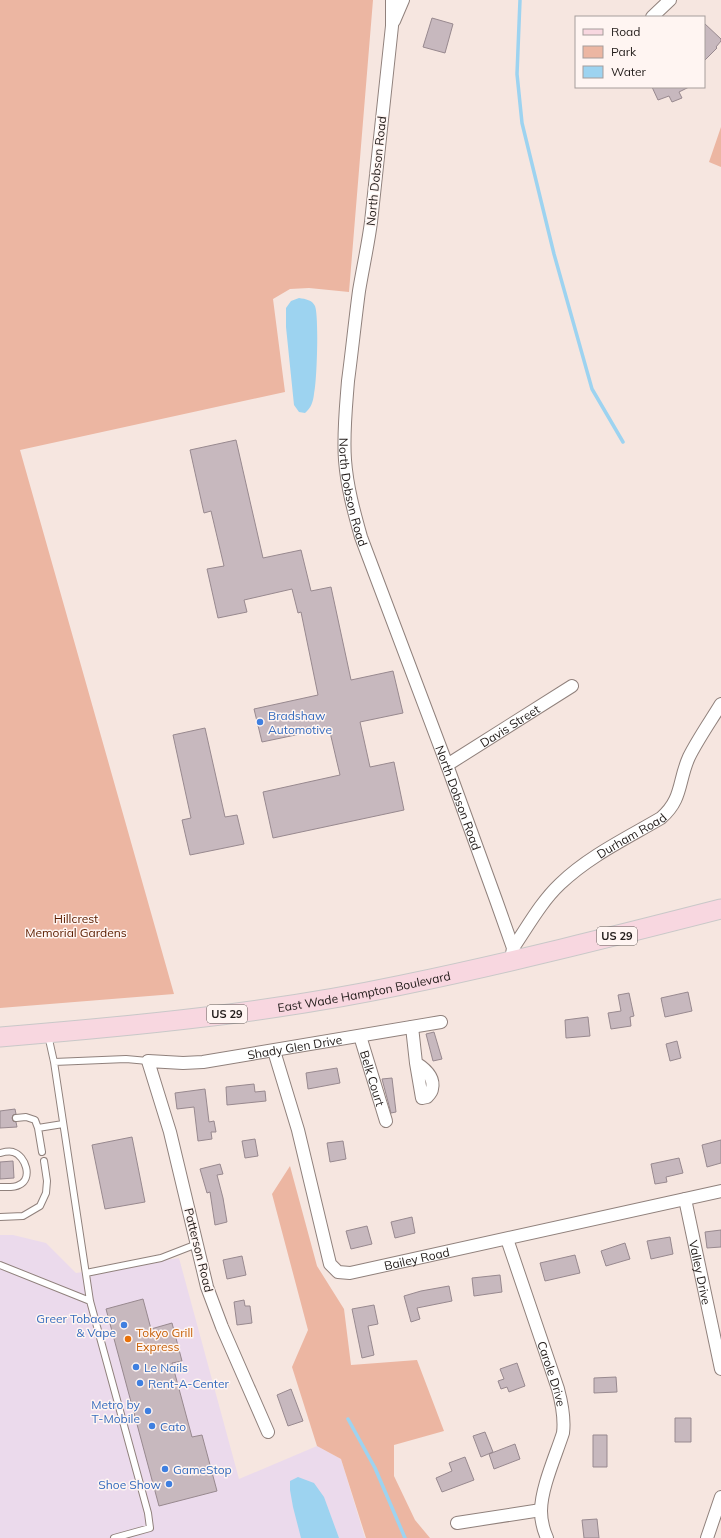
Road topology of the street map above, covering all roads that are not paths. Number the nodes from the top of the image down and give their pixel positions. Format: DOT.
graph roads {
  1 [pos="392,0"];
  2 [pos="403,0"];
  3 [pos="670,0"];
  4 [pos="653,16"];
  5 [pos="392,26"];
  6 [pos="572,686"];
  7 [pos="721,704"];
  8 [pos="447,765"];
  9 [pos="721,909"];
  10 [pos="512,954"];
  11 [pos="441,1022"];
  12 [pos="412,1026"];
  13 [pos="47,1033"];
  14 [pos="360,1036"];
  15 [pos="0,1037"];
  16 [pos="274,1051"];
  17 [pos="148,1061"];
  18 [pos="54,1062"];
  19 [pos="416,1063"];
  20 [pos="16,1118"];
  21 [pos="386,1121"];
  22 [pos="63,1124"];
  23 [pos="38,1128"];
  24 [pos="42,1152"];
  25 [pos="0,1153"];
  26 [pos="44,1161"];
  27 [pos="0,1187"];
  28 [pos="721,1191"];
  29 [pos="685,1199"];
  30 [pos="3,1217"];
  31 [pos="507,1239"];
  32 [pos="197,1244"];
  33 [pos="0,1265"];
  34 [pos="86,1273"];
  35 [pos="90,1301"];
  36 [pos="721,1369"];
  37 [pos="268,1432"];
  38 [pos="721,1497"];
  39 [pos="541,1510"];
  40 [pos="457,1523"];
  41 [pos="114,1538"];
  42 [pos="547,1538"];
  43 [pos="707,1538"];
  1 -- 5 [label="street, North Dobson Road"];
  2 -- 5 [label="street"];
  3 -- 4 [label="street"];
  5 -- 8 [label="street, North Dobson Road"];
  6 -- 8 [label="street, Davis Street"];
  7 -- 10 [label="street, Durham Road"];
  8 -- 10 [label="street, North Dobson Road"];
  9 -- 10 [label="main road, East Wade Hampton Boulevard / US 29"];
  10 -- 13 [label="main road, East Wade Hampton Boulevard / US 29"];
  11 -- 12 [label="street, Shady Glen Drive"];
  12 -- 14 [label="street, Shady Glen Drive"];
  12 -- 19 [label="street"];
  13 -- 15 [label="main road, East Wade Hampton Boulevard / US 29"];
  13 -- 18 [label="lane"];
  14 -- 16 [label="street, Shady Glen Drive"];
  14 -- 21 [label="street, Belk Court"];
  16 -- 17 [label="street, Shady Glen Drive"];
  16 -- 31 [label="street, Bailey Road"];
  17 -- 18 [label="lane"];
  17 -- 32 [label="street, Patterson Road"];
  18 -- 22 [label="lane"];
  20 -- 23 [label="lane"];
  22 -- 23 [label="lane"];
  22 -- 34 [label="lane"];
  23 -- 24 [label="lane"];
  25 -- 27 [label="lane"];
  26 -- 30 [label="lane"];
  28 -- 29 [label="street, Bailey Road"];
  29 -- 31 [label="street, Bailey Road"];
  29 -- 36 [label="street, Valley Drive"];
  31 -- 39 [label="street, Carole Drive"];
  32 -- 34 [label="lane"];
  32 -- 37 [label="street, Patterson Road"];
  33 -- 35 [label="lane"];
  34 -- 35 [label="lane"];
  35 -- 41 [label="lane"];
  38 -- 43 [label="street"];
  39 -- 40 [label="street"];
  39 -- 42 [label="street, Carole Drive"];
}
